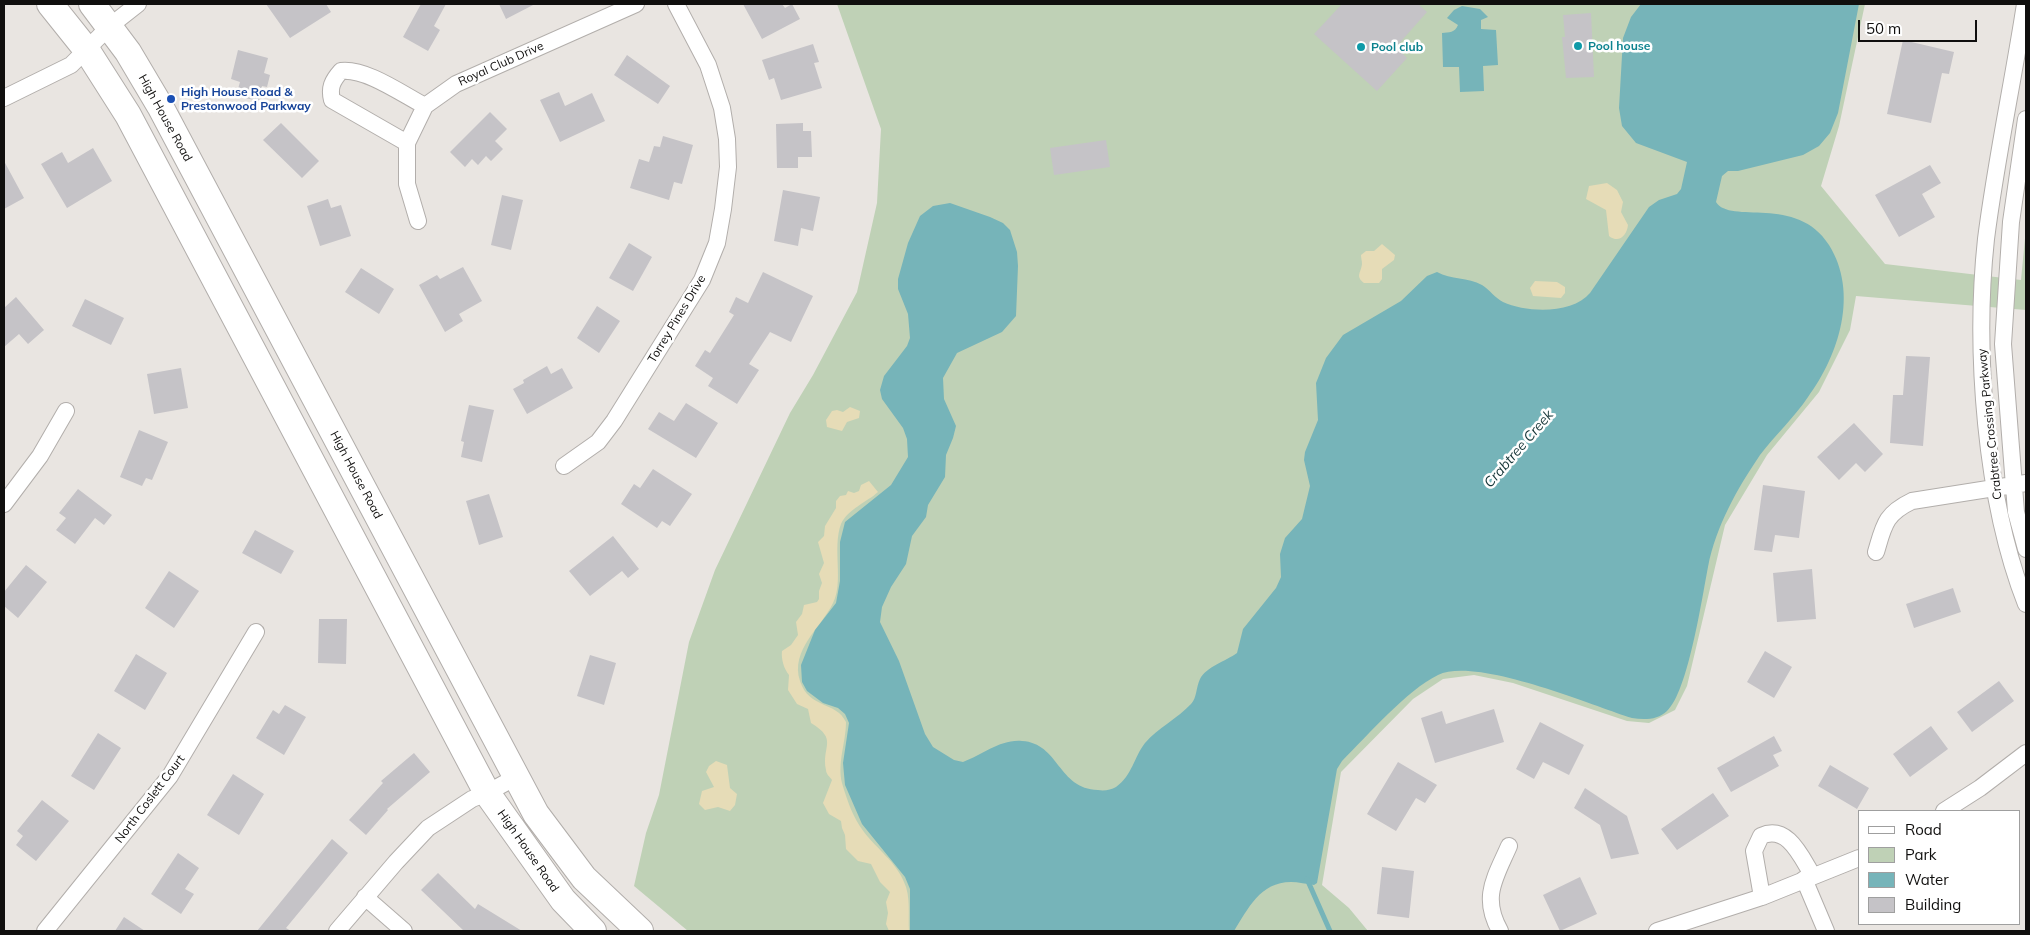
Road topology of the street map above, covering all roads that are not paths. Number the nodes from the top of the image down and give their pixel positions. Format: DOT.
graph roads {
  1 [pos="50,4"];
  2 [pos="92,4"];
  3 [pos="138,4"];
  4 [pos="636,4"];
  5 [pos="676,4"];
  6 [pos="2025,4"];
  7 [pos="110,26"];
  8 [pos="2023,33"];
  9 [pos="86,49"];
  10 [pos="4,98"];
  11 [pos="425,106"];
  12 [pos="2026,119"];
  13 [pos="407,143"];
  14 [pos="418,221"];
  15 [pos="66,411"];
  16 [pos="564,466"];
  17 [pos="2020,485"];
  18 [pos="1995,489"];
  19 [pos="4,504"];
  20 [pos="2026,549"];
  21 [pos="1876,552"];
  22 [pos="2026,604"];
  23 [pos="256,632"];
  24 [pos="2026,753"];
  25 [pos="516,776"];
  26 [pos="488,793"];
  27 [pos="1946,810"];
  28 [pos="1509,846"];
  29 [pos="1858,858"];
  30 [pos="1809,878"];
  31 [pos="366,897"];
  32 [pos="1762,897"];
  33 [pos="45,931"];
  34 [pos="337,931"];
  35 [pos="404,931"];
  36 [pos="593,931"];
  37 [pos="640,931"];
  38 [pos="1500,931"];
  39 [pos="1657,931"];
  40 [pos="1826,931"];
  1 -- 9 [label="main road, High House Road"];
  2 -- 7 [label="main road, High House Road"];
  3 -- 7 [label="street"];
  4 -- 11 [label="street, Royal Club Drive"];
  5 -- 16 [label="street, Torrey Pines Drive"];
  6 -- 8 [label="street, Crabtree Crossing Parkway"];
  7 -- 9 [label="street"];
  7 -- 25 [label="main road, High House Road"];
  8 -- 18 [label="street, Crabtree Crossing Parkway"];
  9 -- 10 [label="street"];
  9 -- 26 [label="main road, High House Road"];
  11 -- 13 [label="street, Royal Club Drive"];
  11 -- 13 [label="street"];
  12 -- 17 [label="street, Crabtree Crossing Parkway"];
  13 -- 14 [label="street, Royal Club Drive"];
  15 -- 19 [label="street"];
  17 -- 18 [label="street"];
  17 -- 20 [label="street, Crabtree Crossing Parkway"];
  18 -- 21 [label="street"];
  18 -- 22 [label="street, Crabtree Crossing Parkway"];
  23 -- 33 [label="street, North Coslett Court"];
  24 -- 27 [label="street"];
  25 -- 26 [label="street"];
  25 -- 37 [label="main road, High House Road"];
  26 -- 31 [label="street"];
  26 -- 36 [label="main road, High House Road"];
  28 -- 38 [label="street"];
  29 -- 30 [label="street"];
  30 -- 32 [label="street"];
  30 -- 32 [label="street"];
  30 -- 40 [label="street"];
  31 -- 34 [label="street"];
  31 -- 35 [label="street"];
  32 -- 39 [label="street"];
}
